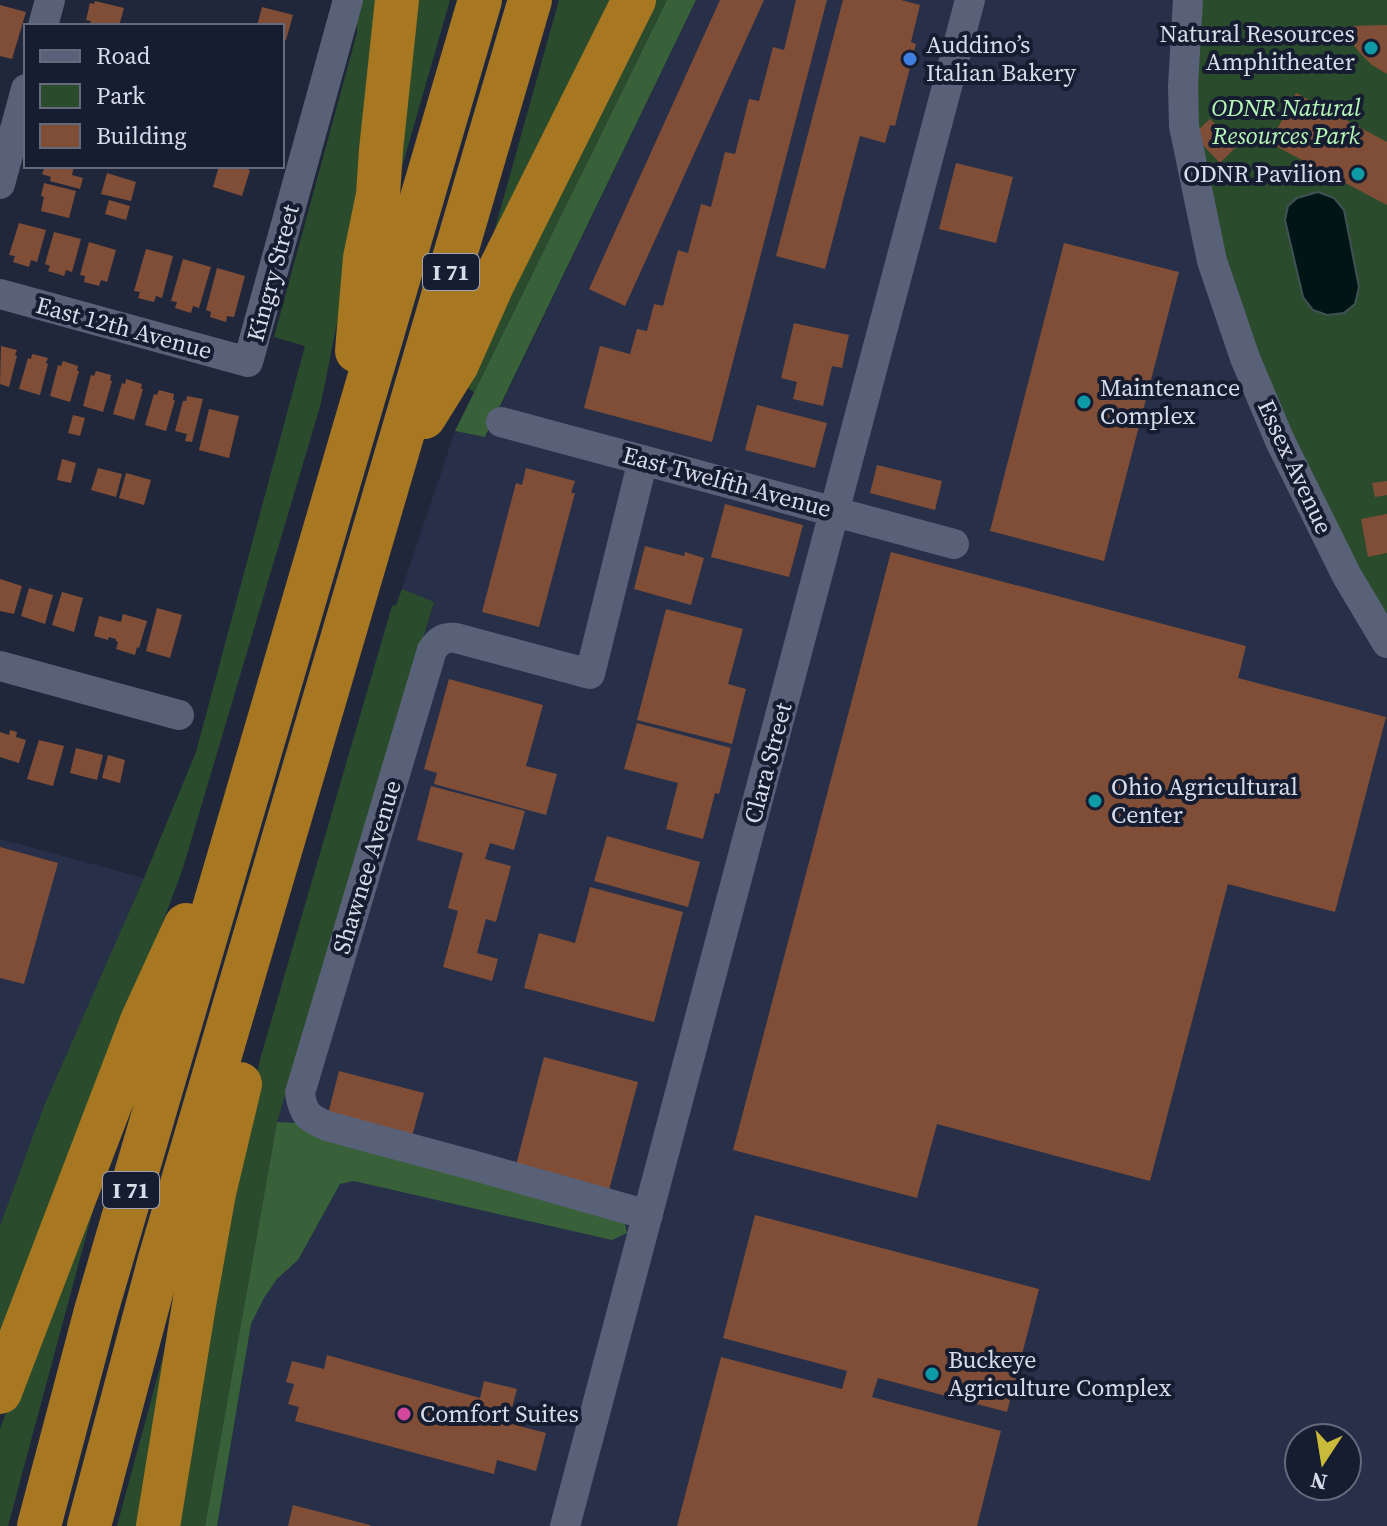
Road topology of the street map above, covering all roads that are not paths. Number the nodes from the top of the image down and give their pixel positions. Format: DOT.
graph roads {
  1 [pos="50,0"];
  2 [pos="348,0"];
  3 [pos="397,0"];
  4 [pos="480,0"];
  5 [pos="530,0"];
  6 [pos="634,0"];
  7 [pos="970,0"];
  8 [pos="1188,0"];
  9 [pos="44,24"];
  10 [pos="24,96"];
  11 [pos="0,184"];
  12 [pos="0,294"];
  13 [pos="248,362"];
  14 [pos="501,422"];
  15 [pos="349,448"];
  16 [pos="643,460"];
  17 [pos="395,463"];
  18 [pos="835,511"];
  19 [pos="954,544"];
  20 [pos="1387,643"];
  21 [pos="0,666"];
  22 [pos="179,715"];
  23 [pos="229,855"];
  24 [pos="275,866"];
  25 [pos="648,1215"];
  26 [pos="0,1392"];
  27 [pos="39,1526"];
  28 [pos="89,1526"];
  29 [pos="158,1526"];
  30 [pos="565,1526"];
  1 -- 9 [label="street"];
  2 -- 13 [label="street, Kingry Street"];
  3 -- 15 [label="highway"];
  4 -- 15 [label="highway, I 71"];
  5 -- 17 [label="highway, I 71"];
  6 -- 17 [label="highway"];
  7 -- 18 [label="street, Clara Street"];
  8 -- 20 [label="street, Essex Avenue"];
  10 -- 11 [label="street"];
  12 -- 13 [label="street, East 12th Avenue"];
  14 -- 16 [label="street, East Twelfth Avenue"];
  15 -- 23 [label="highway, I 71"];
  16 -- 18 [label="street, East Twelfth Avenue"];
  16 -- 25 [label="street, Shawnee Avenue"];
  17 -- 24 [label="highway, I 71"];
  18 -- 19 [label="street, East Twelfth Avenue"];
  18 -- 25 [label="street, Clara Street"];
  21 -- 22 [label="street"];
  23 -- 26 [label="highway"];
  23 -- 27 [label="highway, I 71"];
  24 -- 28 [label="highway, I 71"];
  24 -- 29 [label="highway"];
  25 -- 30 [label="street, Clara Street"];
}
